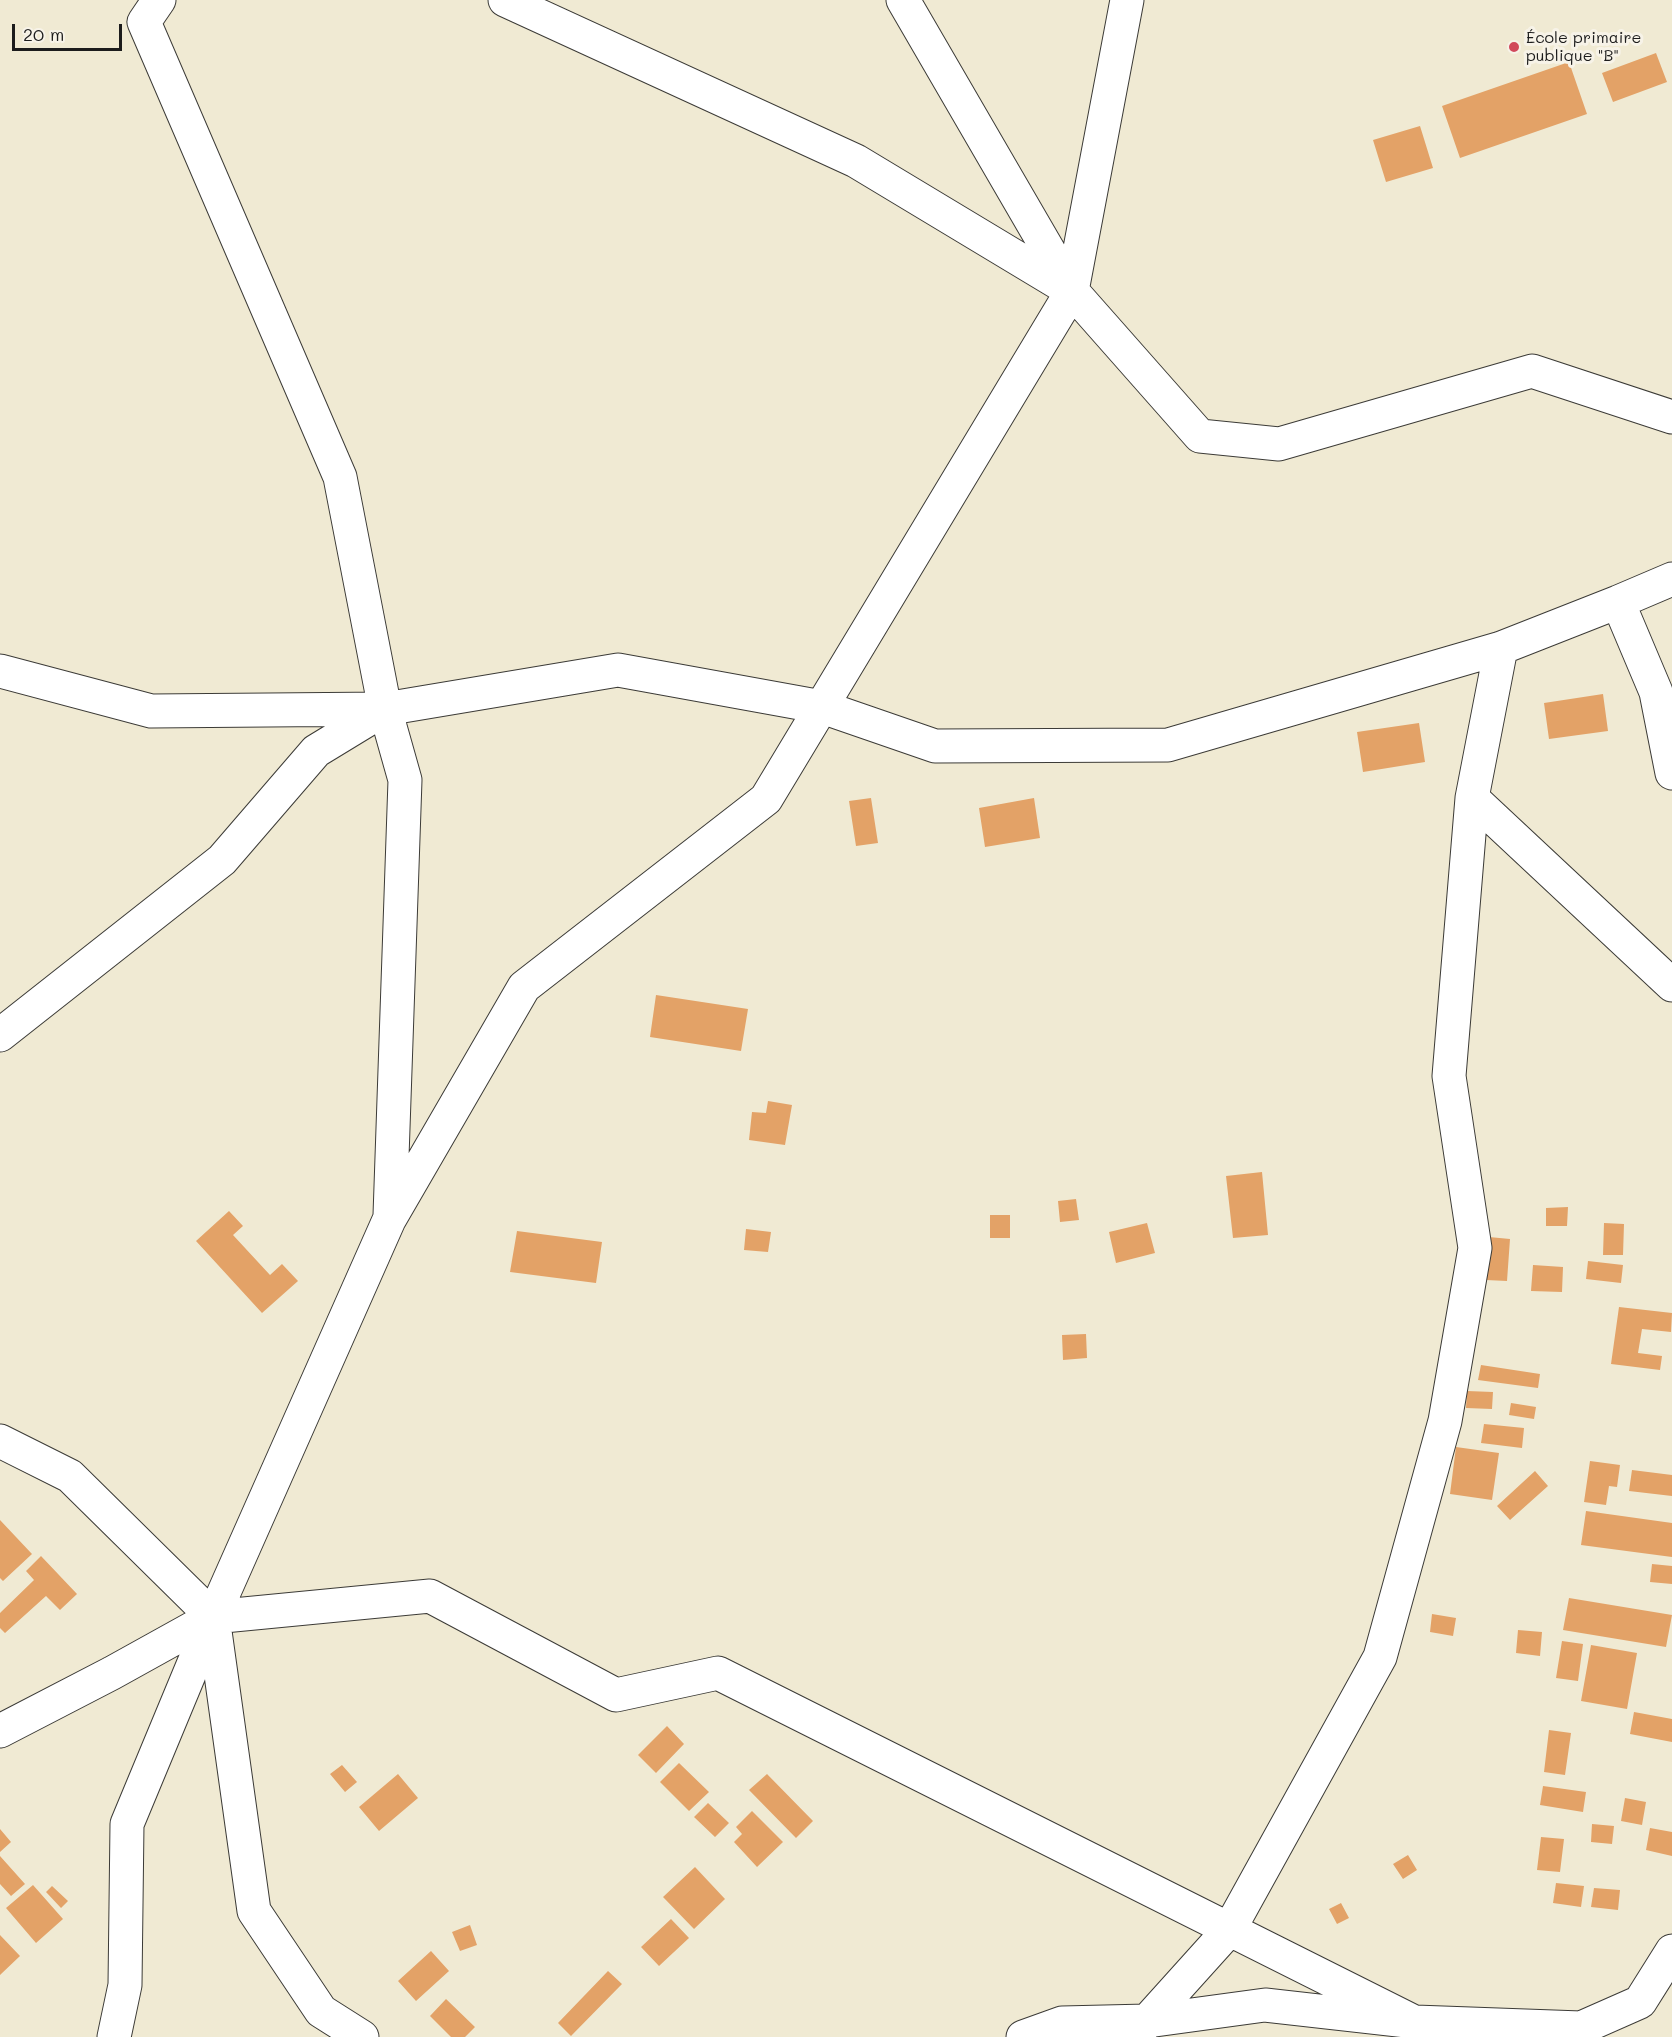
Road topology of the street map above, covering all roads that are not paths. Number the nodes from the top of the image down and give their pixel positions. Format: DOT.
graph roads {
  1 [pos="159,0"];
  2 [pos="505,0"];
  3 [pos="903,0"];
  4 [pos="1127,0"];
  5 [pos="1072,291"];
  6 [pos="1672,417"];
  7 [pos="1672,579"];
  8 [pos="1618,602"];
  9 [pos="1501,648"];
  10 [pos="0,671"];
  11 [pos="822,707"];
  12 [pos="385,709"];
  13 [pos="1672,773"];
  14 [pos="1472,798"];
  15 [pos="1672,985"];
  16 [pos="0,1035"];
  17 [pos="389,1220"];
  18 [pos="0,1441"];
  19 [pos="213,1617"];
  20 [pos="0,1731"];
  21 [pos="1229,1930"];
  22 [pos="1672,1952"];
  23 [pos="1415,2022"];
  24 [pos="1142,2029"];
  25 [pos="114,2037"];
  26 [pos="362,2037"];
  27 [pos="1023,2037"];
  28 [pos="1444,2037"];
  1 -- 12 [label="street"];
  2 -- 5 [label="street"];
  3 -- 5 [label="street"];
  4 -- 5 [label="street"];
  5 -- 6 [label="street"];
  5 -- 11 [label="street"];
  7 -- 8 [label="street"];
  8 -- 9 [label="street"];
  8 -- 13 [label="street"];
  9 -- 11 [label="street"];
  9 -- 14 [label="street"];
  10 -- 12 [label="street"];
  11 -- 12 [label="street"];
  11 -- 17 [label="street"];
  12 -- 16 [label="street"];
  12 -- 17 [label="street"];
  14 -- 15 [label="street"];
  14 -- 21 [label="street"];
  17 -- 19 [label="street"];
  18 -- 19 [label="street"];
  19 -- 20 [label="street"];
  19 -- 21 [label="street"];
  19 -- 25 [label="street"];
  19 -- 26 [label="street"];
  21 -- 23 [label="street"];
  21 -- 24 [label="street"];
  22 -- 23 [label="street"];
  23 -- 24 [label="street"];
  23 -- 28 [label="street"];
  24 -- 27 [label="street"];
}
